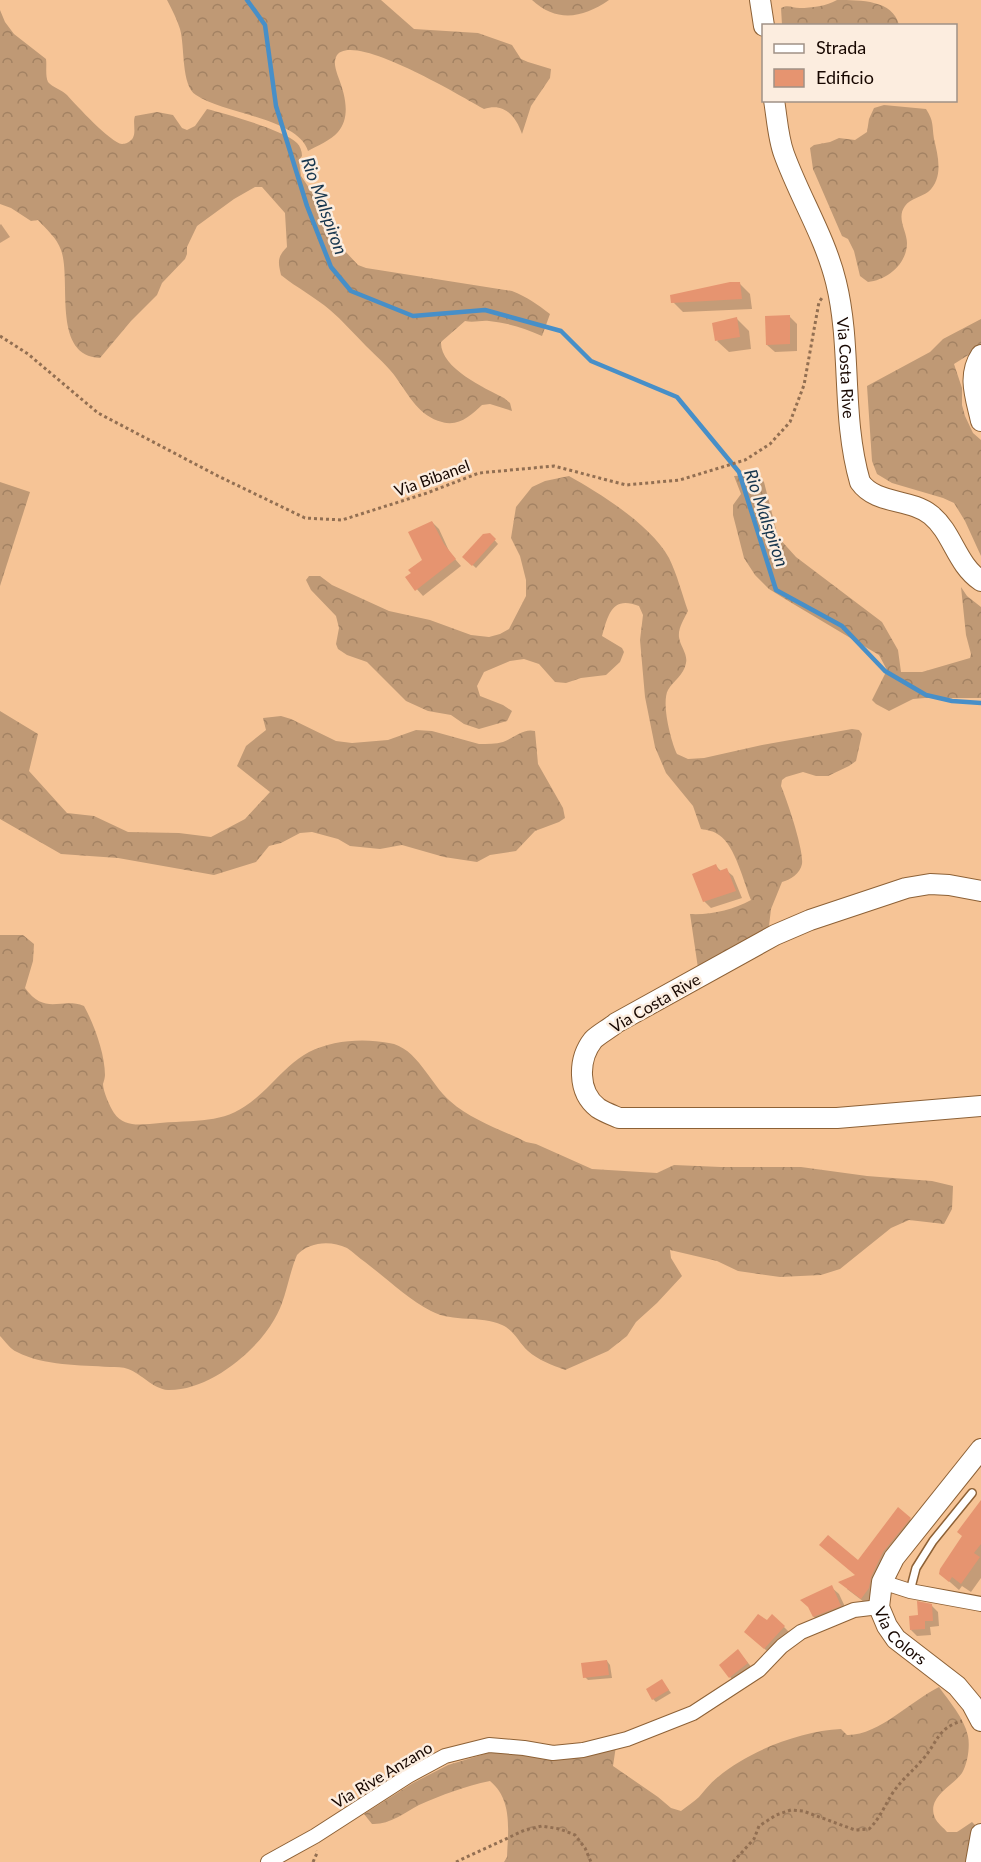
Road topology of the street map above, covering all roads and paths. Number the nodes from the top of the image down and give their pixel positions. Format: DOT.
graph roads {
  1 [pos="760,0"];
  2 [pos="764,24"];
  3 [pos="774,102"];
  4 [pos="836,280"];
  5 [pos="0,336"];
  6 [pos="981,355"];
  7 [pos="981,421"];
  8 [pos="981,581"];
  9 [pos="981,891"];
  10 [pos="981,1106"];
  11 [pos="981,1449"];
  12 [pos="972,1493"];
  13 [pos="882,1582"];
  14 [pos="910,1591"];
  15 [pos="981,1604"];
  16 [pos="879,1607"];
  17 [pos="979,1717"];
  18 [pos="981,1834"];
  19 [pos="268,1862"];
  20 [pos="456,1862"];
  21 [pos="591,1862"];
  22 [pos="733,1862"];
  23 [pos="976,1862"];
  1 -- 2 [label="street"];
  3 -- 4 [label="street, Via Costa Rive"];
  4 -- 5 [label="path, Via Bibanel"];
  4 -- 8 [label="street, Via Costa Rive"];
  6 -- 7 [label="street"];
  9 -- 10 [label="street, Via Costa Rive"];
  11 -- 13 [label="street, Via Colors"];
  12 -- 14 [label="lane"];
  13 -- 14 [label="street"];
  13 -- 16 [label="street, Via Colors"];
  14 -- 15 [label="street"];
  16 -- 17 [label="street, Via Colors"];
  16 -- 19 [label="street, Via Rive Anzano"];
  17 -- 22 [label="path"];
  18 -- 23 [label="street"];
  20 -- 21 [label="path"];
}
